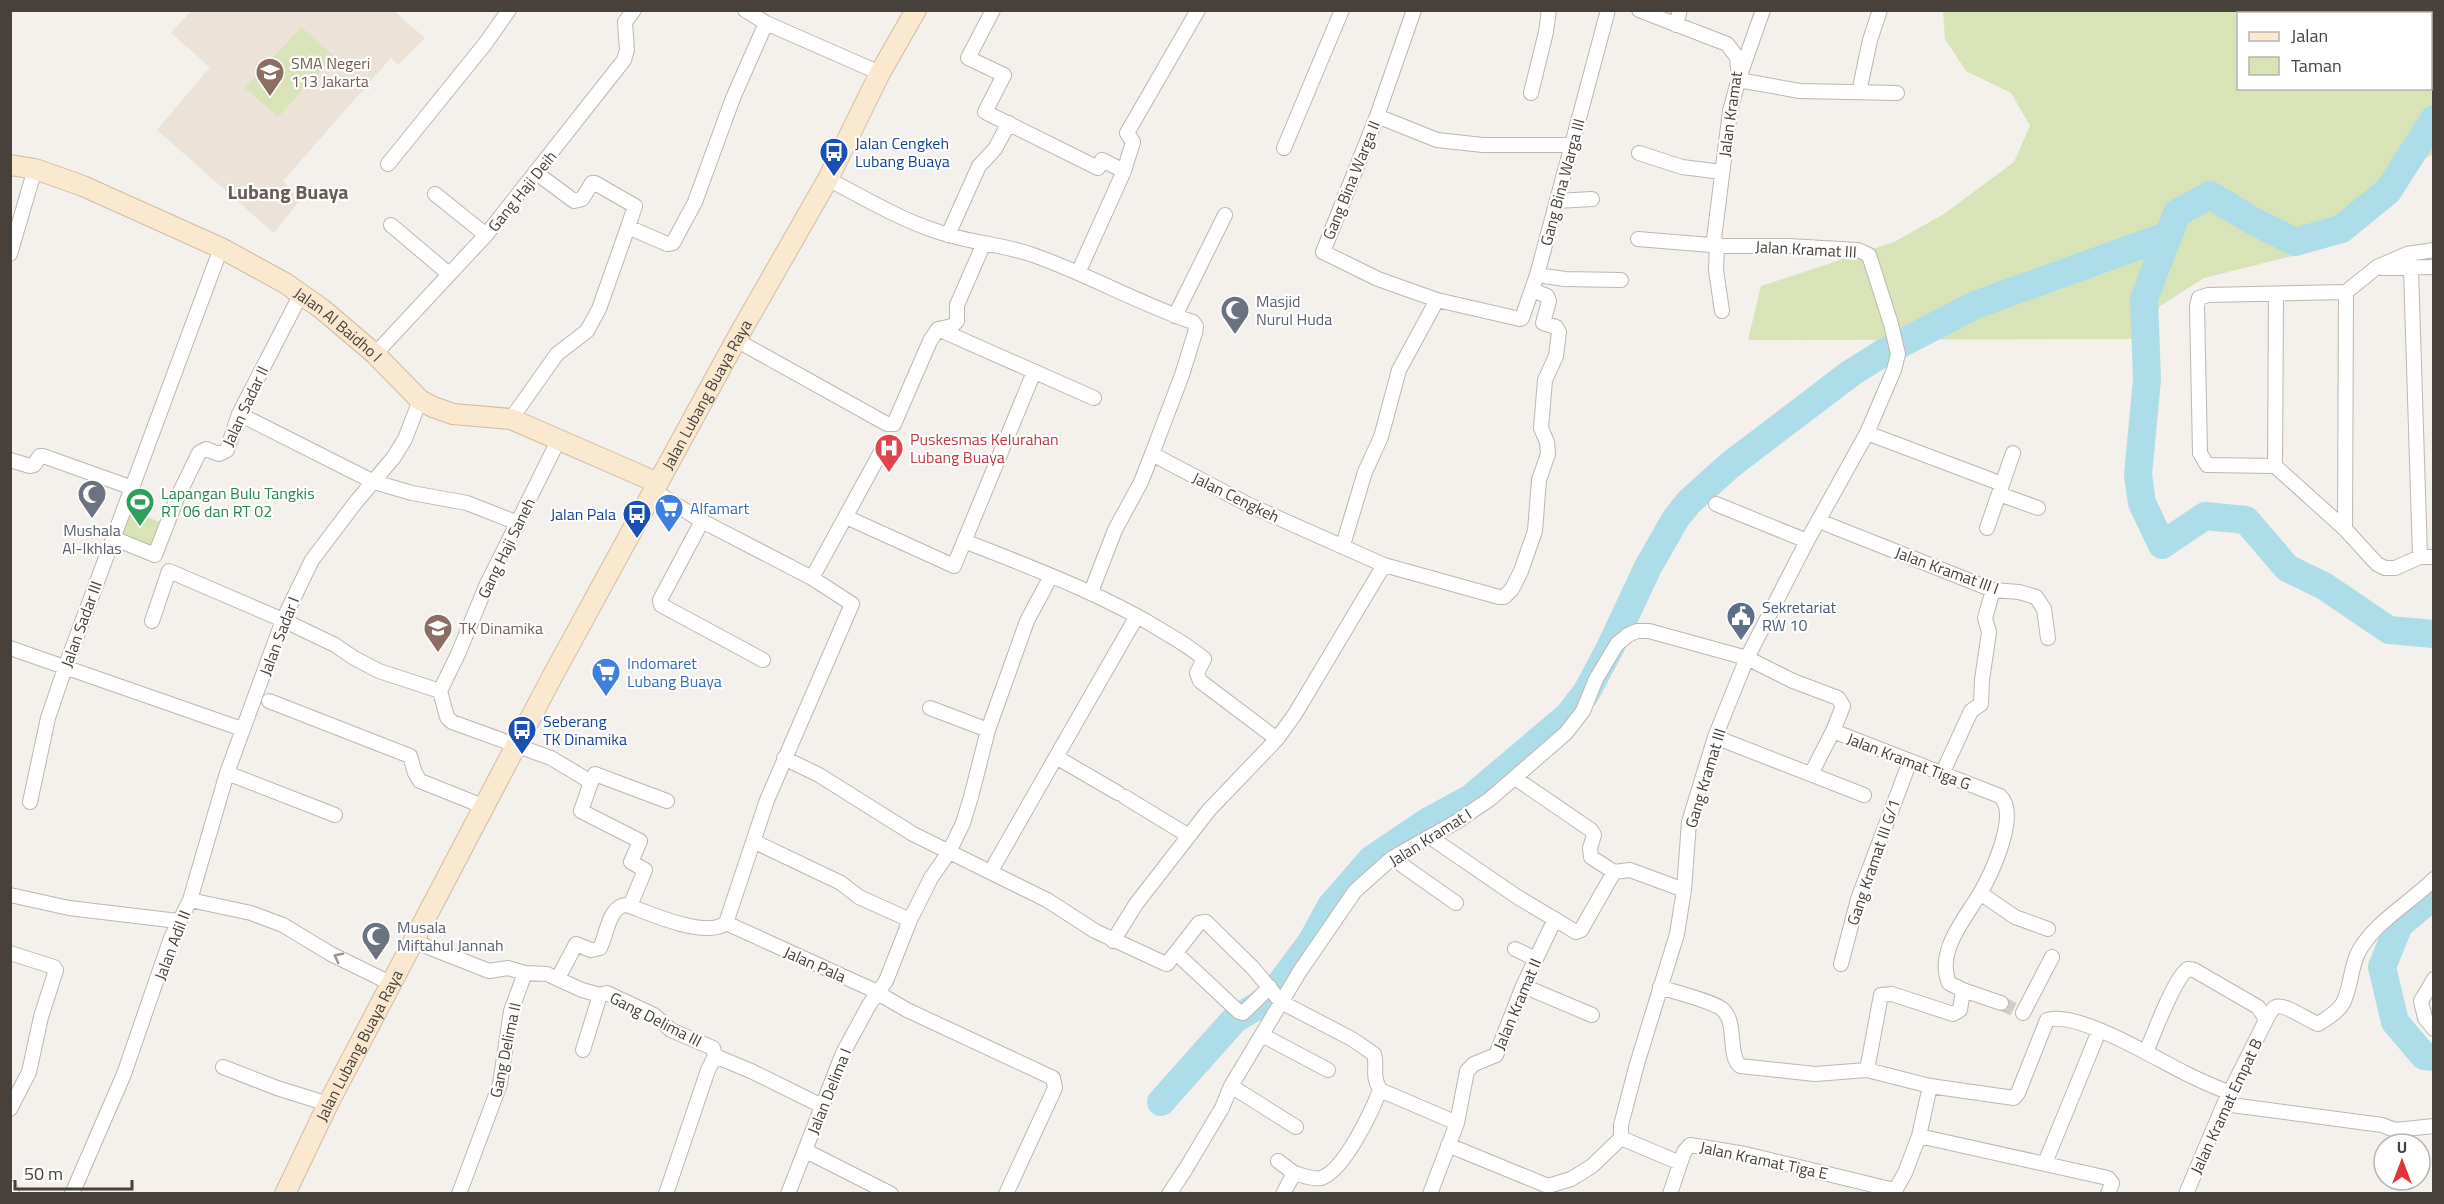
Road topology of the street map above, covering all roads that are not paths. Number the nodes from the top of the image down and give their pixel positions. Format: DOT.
graph roads {
  1 [pos="509,10"];
  2 [pos="634,10"];
  3 [pos="745,10"];
  4 [pos="916,10"];
  5 [pos="1198,10"];
  6 [pos="1342,10"];
  7 [pos="1414,10"];
  8 [pos="1549,10"];
  9 [pos="1608,10"];
  10 [pos="1639,10"];
  11 [pos="1680,10"];
  12 [pos="1763,10"];
  13 [pos="1880,10"];
  14 [pos="986,13"];
  15 [pos="766,23"];
  16 [pos="1676,26"];
  17 [pos="880,73"];
  18 [pos="1739,78"];
  19 [pos="1859,92"];
  20 [pos="1531,93"];
  21 [pos="1898,93"];
  22 [pos="1377,116"];
  23 [pos="1009,123"];
  24 [pos="1573,145"];
  25 [pos="1284,148"];
  26 [pos="1638,153"];
  27 [pos="388,164"];
  28 [pos="10,165"];
  29 [pos="35,169"];
  30 [pos="1124,171"];
  31 [pos="535,172"];
  32 [pos="1722,172"];
  33 [pos="828,179"];
  34 [pos="435,194"];
  35 [pos="1592,199"];
  36 [pos="1557,201"];
  37 [pos="1226,216"];
  38 [pos="392,225"];
  39 [pos="628,227"];
  40 [pos="486,235"];
  41 [pos="948,235"];
  42 [pos="1638,239"];
  43 [pos="984,243"];
  44 [pos="1717,244"];
  45 [pos="220,248"];
  46 [pos="2433,250"];
  47 [pos="10,254"];
  48 [pos="2407,254"];
  49 [pos="2377,267"];
  50 [pos="2433,267"];
  51 [pos="2411,269"];
  52 [pos="1078,273"];
  53 [pos="449,274"];
  54 [pos="1537,275"];
  55 [pos="1621,280"];
  56 [pos="1532,290"];
  57 [pos="2346,292"];
  58 [pos="302,294"];
  59 [pos="2276,294"];
  60 [pos="1437,300"];
  61 [pos="1488,310"];
  62 [pos="1722,311"];
  63 [pos="1175,316"];
  64 [pos="938,329"];
  65 [pos="736,340"];
  66 [pos="375,354"];
  67 [pos="1898,354"];
  68 [pos="1034,372"];
  69 [pos="1094,398"];
  70 [pos="420,400"];
  71 [pos="239,414"];
  72 [pos="511,419"];
  73 [pos="1867,433"];
  74 [pos="559,439"];
  75 [pos="882,450"];
  76 [pos="2013,453"];
  77 [pos="1152,454"];
  78 [pos="10,460"];
  79 [pos="2275,466"];
  80 [pos="374,482"];
  81 [pos="130,487"];
  82 [pos="656,487"];
  83 [pos="2001,489"];
  84 [pos="1716,504"];
  85 [pos="2038,508"];
  86 [pos="846,517"];
  87 [pos="702,521"];
  88 [pos="1819,521"];
  89 [pos="518,523"];
  90 [pos="1987,528"];
  91 [pos="2345,529"];
  92 [pos="113,538"];
  93 [pos="964,541"];
  94 [pos="1807,541"];
  95 [pos="1343,545"];
  96 [pos="2427,557"];
  97 [pos="1384,565"];
  98 [pos="1051,576"];
  99 [pos="812,578"];
  100 [pos="1993,590"];
  101 [pos="1091,592"];
  102 [pos="1137,616"];
  103 [pos="283,620"];
  104 [pos="152,621"];
  105 [pos="2048,638"];
  106 [pos="10,648"];
  107 [pos="1747,658"];
  108 [pos="764,660"];
  109 [pos="64,668"];
  110 [pos="440,691"];
  111 [pos="269,701"];
  112 [pos="930,708"];
  113 [pos="242,729"];
  114 [pos="988,730"];
  115 [pos="1833,731"];
  116 [pos="1715,737"];
  117 [pos="1277,739"];
  118 [pos="518,746"];
  119 [pos="1056,757"];
  120 [pos="784,758"];
  121 [pos="1910,761"];
  122 [pos="227,773"];
  123 [pos="1811,774"];
  124 [pos="1942,774"];
  125 [pos="1515,778"];
  126 [pos="591,782"];
  127 [pos="1864,795"];
  128 [pos="667,801"];
  129 [pos="30,802"];
  130 [pos="485,807"];
  131 [pos="335,815"];
  132 [pos="1189,836"];
  133 [pos="1430,837"];
  134 [pos="755,842"];
  135 [pos="949,852"];
  136 [pos="1392,858"];
  137 [pos="991,871"];
  138 [pos="1614,872"];
  139 [pos="2433,879"];
  140 [pos="1684,890"];
  141 [pos="1980,893"];
  142 [pos="10,895"];
  143 [pos="190,900"];
  144 [pos="1456,903"];
  145 [pos="630,906"];
  146 [pos="1556,919"];
  147 [pos="910,920"];
  148 [pos="178,921"];
  149 [pos="726,923"];
  150 [pos="2048,929"];
  151 [pos="413,941"];
  152 [pos="1113,941"];
  153 [pos="1515,949"];
  154 [pos="10,952"];
  155 [pos="1176,953"];
  156 [pos="2052,957"];
  157 [pos="1536,959"];
  158 [pos="1840,964"];
  159 [pos="525,973"];
  160 [pos="558,978"];
  161 [pos="2433,979"];
  162 [pos="390,983"];
  163 [pos="1523,986"];
  164 [pos="1660,987"];
  165 [pos="1963,990"];
  166 [pos="878,993"];
  167 [pos="1275,994"];
  168 [pos="600,995"];
  169 [pos="2001,1003"];
  170 [pos="1592,1015"];
  171 [pos="2266,1019"];
  172 [pos="2047,1020"];
  173 [pos="2433,1029"];
  174 [pos="2099,1031"];
  175 [pos="1262,1035"];
  176 [pos="583,1050"];
  177 [pos="2146,1052"];
  178 [pos="715,1056"];
  179 [pos="223,1067"];
  180 [pos="1328,1070"];
  181 [pos="1867,1070"];
  182 [pos="1231,1086"];
  183 [pos="1930,1086"];
  184 [pos="1380,1090"];
  185 [pos="2227,1099"];
  186 [pos="328,1104"];
  187 [pos="822,1106"];
  188 [pos="10,1109"];
  189 [pos="1457,1123"];
  190 [pos="2433,1126"];
  191 [pos="1296,1127"];
  192 [pos="1919,1136"];
  193 [pos="1621,1138"];
  194 [pos="1448,1145"];
  195 [pos="806,1151"];
  196 [pos="1278,1161"];
  197 [pos="1680,1163"];
  198 [pos="2045,1163"];
  199 [pos="1294,1173"];
  200 [pos="10,1188"];
  201 [pos="1893,1192"];
  202 [pos="12,1194"];
  203 [pos="72,1194"];
  204 [pos="285,1194"];
  205 [pos="459,1194"];
  206 [pos="666,1194"];
  207 [pos="788,1194"];
  208 [pos="891,1194"];
  209 [pos="1006,1194"];
  210 [pos="1169,1194"];
  211 [pos="1283,1194"];
  212 [pos="1430,1194"];
  213 [pos="1670,1194"];
  214 [pos="2108,1194"];
  215 [pos="2186,1194"];
  1 -- 27 [label="street"];
  2 -- 31 [label="street, Gang Haji Deih"];
  3 -- 15 [label="street"];
  4 -- 17 [label="main road, Jalan Lubang Buaya Raya"];
  5 -- 30 [label="street"];
  6 -- 25 [label="street"];
  7 -- 22 [label="street, Gang Bina Warga II"];
  8 -- 20 [label="street"];
  9 -- 24 [label="street, Gang Bina Warga III"];
  10 -- 16 [label="street, Jalan Kramat"];
  11 -- 16 [label="street"];
  12 -- 18 [label="street"];
  13 -- 19 [label="street"];
  14 -- 23 [label="street"];
  15 -- 17 [label="street"];
  15 -- 39 [label="street"];
  16 -- 18 [label="street, Jalan Kramat"];
  17 -- 33 [label="main road, Jalan Lubang Buaya Raya"];
  18 -- 19 [label="street"];
  18 -- 32 [label="street, Jalan Kramat"];
  19 -- 21 [label="street"];
  22 -- 24 [label="street"];
  22 -- 60 [label="street, Gang Bina Warga II"];
  23 -- 30 [label="street"];
  23 -- 41 [label="street"];
  24 -- 36 [label="street, Gang Bina Warga III"];
  26 -- 32 [label="street"];
  28 -- 29 [label="main road, Jalan Al Baidho I"];
  29 -- 45 [label="main road, Jalan Al Baidho I"];
  29 -- 47 [label="street"];
  30 -- 52 [label="street"];
  31 -- 39 [label="street"];
  31 -- 40 [label="street, Gang Haji Deih"];
  32 -- 44 [label="street, Jalan Kramat"];
  33 -- 41 [label="street"];
  33 -- 65 [label="main road, Jalan Lubang Buaya Raya"];
  34 -- 40 [label="street"];
  35 -- 36 [label="street"];
  36 -- 54 [label="street, Gang Bina Warga III"];
  37 -- 63 [label="street"];
  38 -- 53 [label="street"];
  39 -- 72 [label="street"];
  40 -- 53 [label="street, Gang Haji Deih"];
  41 -- 43 [label="street"];
  42 -- 44 [label="street, Jalan Kramat III"];
  43 -- 52 [label="street"];
  43 -- 64 [label="street"];
  44 -- 62 [label="street, Jalan Kramat"];
  44 -- 67 [label="street, Jalan Kramat III"];
  45 -- 58 [label="main road, Jalan Al Baidho I"];
  45 -- 81 [label="street, Jalan Sadar III"];
  46 -- 48 [label="street"];
  48 -- 49 [label="street"];
  48 -- 51 [label="street"];
  49 -- 51 [label="street"];
  49 -- 57 [label="street"];
  50 -- 51 [label="street"];
  51 -- 96 [label="street"];
  52 -- 63 [label="street"];
  53 -- 66 [label="street, Gang Haji Deih"];
  54 -- 55 [label="street"];
  54 -- 56 [label="street, Gang Bina Warga III"];
  56 -- 61 [label="street, Gang Bina Warga III"];
  56 -- 97 [label="street, Jalan Cengkeh"];
  57 -- 59 [label="street"];
  57 -- 91 [label="street"];
  58 -- 66 [label="main road, Jalan Al Baidho I"];
  58 -- 71 [label="street, Jalan Sadar II"];
  59 -- 79 [label="street"];
  59 -- 79 [label="street"];
  60 -- 61 [label="street, Gang Bina Warga II"];
  60 -- 95 [label="street"];
  63 -- 77 [label="street"];
  64 -- 65 [label="street"];
  64 -- 68 [label="street"];
  65 -- 82 [label="main road, Jalan Lubang Buaya Raya"];
  66 -- 70 [label="main road, Jalan Al Baidho I"];
  67 -- 73 [label="street, Gang Kramat III"];
  68 -- 69 [label="street"];
  68 -- 93 [label="street"];
  70 -- 72 [label="main road, Jalan Al Baidho I"];
  70 -- 80 [label="street, Jalan Sadar I"];
  71 -- 80 [label="street"];
  71 -- 92 [label="street, Jalan Sadar II"];
  72 -- 74 [label="main road, Jalan Al Baidho I"];
  73 -- 83 [label="street"];
  73 -- 88 [label="street, Gang Kramat III"];
  74 -- 82 [label="main road, Jalan Al Baidho I"];
  74 -- 89 [label="street, Gang Haji Saneh"];
  75 -- 86 [label="street"];
  76 -- 83 [label="street"];
  77 -- 95 [label="street, Jalan Cengkeh"];
  77 -- 101 [label="street"];
  78 -- 81 [label="street"];
  79 -- 91 [label="street"];
  80 -- 89 [label="street"];
  80 -- 103 [label="street, Jalan Sadar I"];
  81 -- 92 [label="street, Jalan Sadar III"];
  82 -- 87 [label="street"];
  82 -- 118 [label="main road, Jalan Lubang Buaya Raya"];
  83 -- 85 [label="street"];
  83 -- 90 [label="street"];
  84 -- 94 [label="street"];
  86 -- 93 [label="street"];
  86 -- 99 [label="street"];
  87 -- 99 [label="street"];
  87 -- 108 [label="street"];
  88 -- 94 [label="street, Gang Kramat III"];
  88 -- 100 [label="street, Jalan Kramat III I"];
  89 -- 110 [label="street, Gang Haji Saneh"];
  91 -- 96 [label="street"];
  92 -- 109 [label="street, Jalan Sadar III"];
  93 -- 98 [label="street"];
  94 -- 107 [label="street, Gang Kramat III"];
  95 -- 97 [label="street, Jalan Cengkeh"];
  97 -- 117 [label="street"];
  98 -- 101 [label="street"];
  98 -- 114 [label="street, Jalan Delima I"];
  99 -- 120 [label="street"];
  100 -- 105 [label="street, Jalan Kramat III I"];
  100 -- 124 [label="street"];
  101 -- 102 [label="street"];
  102 -- 117 [label="street"];
  102 -- 119 [label="street"];
  103 -- 104 [label="street"];
  103 -- 110 [label="street"];
  103 -- 113 [label="street, Jalan Sadar I"];
  106 -- 109 [label="street"];
  107 -- 115 [label="street, Jalan Kramat Tiga G"];
  107 -- 116 [label="street, Gang Kramat III"];
  107 -- 125 [label="street, Jalan Kramat I"];
  109 -- 113 [label="street"];
  109 -- 129 [label="street, Jalan Sadar III"];
  110 -- 118 [label="street"];
  111 -- 130 [label="street"];
  112 -- 114 [label="street"];
  113 -- 122 [label="street, Jalan Sadar I"];
  114 -- 135 [label="street, Jalan Delima I"];
  115 -- 121 [label="street, Jalan Kramat Tiga G"];
  115 -- 123 [label="street"];
  116 -- 123 [label="street"];
  116 -- 140 [label="street, Gang Kramat III"];
  117 -- 132 [label="street"];
  118 -- 126 [label="street"];
  118 -- 130 [label="main road, Jalan Lubang Buaya Raya"];
  119 -- 132 [label="street"];
  119 -- 137 [label="street"];
  120 -- 134 [label="street"];
  120 -- 135 [label="street"];
  121 -- 124 [label="street, Jalan Kramat Tiga G"];
  121 -- 158 [label="street, Gang Kramat III G/1"];
  122 -- 131 [label="street"];
  122 -- 143 [label="street, Jalan Sadar I"];
  123 -- 127 [label="street"];
  124 -- 141 [label="street, Jalan Kramat Tiga G"];
  125 -- 133 [label="street, Jalan Kramat I"];
  125 -- 138 [label="street"];
  126 -- 128 [label="street"];
  126 -- 145 [label="street"];
  130 -- 151 [label="main road, Jalan Lubang Buaya Raya"];
  132 -- 152 [label="street"];
  133 -- 136 [label="street, Jalan Kramat I"];
  133 -- 146 [label="street"];
  134 -- 147 [label="street"];
  134 -- 149 [label="street"];
  135 -- 137 [label="street"];
  135 -- 147 [label="street, Jalan Delima I"];
  136 -- 144 [label="street"];
  136 -- 167 [label="street, Jalan Kramat I"];
  137 -- 152 [label="street"];
  138 -- 140 [label="street"];
  138 -- 146 [label="street"];
  139 -- 171 [label="street"];
  140 -- 164 [label="street, Gang Kramat III"];
  141 -- 150 [label="street"];
  141 -- 165 [label="street"];
  142 -- 148 [label="street"];
  143 -- 148 [label="street, Jalan Adil II"];
  162 -- 143 [label="street, Jalan Adil II, one-way"];
  145 -- 149 [label="street"];
  145 -- 160 [label="street"];
  146 -- 157 [label="street, Jalan Kramat II"];
  147 -- 166 [label="street, Jalan Delima I"];
  148 -- 203 [label="street, Jalan Adil II"];
  149 -- 166 [label="street, Jalan Pala"];
  151 -- 159 [label="street, Gang Delima III"];
  151 -- 162 [label="main road, Jalan Lubang Buaya Raya"];
  152 -- 155 [label="street"];
  153 -- 157 [label="street"];
  154 -- 188 [label="street"];
  155 -- 167 [label="street"];
  155 -- 167 [label="street"];
  156 -- 172 [label="street"];
  157 -- 163 [label="street, Jalan Kramat II"];
  159 -- 160 [label="street, Gang Delima III"];
  159 -- 205 [label="street, Gang Delima II"];
  160 -- 168 [label="street, Gang Delima III"];
  161 -- 173 [label="street"];
  162 -- 186 [label="main road, Jalan Lubang Buaya Raya"];
  163 -- 170 [label="street"];
  163 -- 189 [label="street, Jalan Kramat II"];
  164 -- 181 [label="street"];
  164 -- 193 [label="street, Gang Kramat III"];
  165 -- 169 [label="street"];
  165 -- 181 [label="street"];
  166 -- 187 [label="street, Jalan Delima I"];
  166 -- 209 [label="street, Jalan Pala"];
  167 -- 175 [label="street, Jalan Kramat I"];
  167 -- 184 [label="street"];
  168 -- 176 [label="street"];
  168 -- 178 [label="street, Gang Delima III"];
  171 -- 177 [label="street"];
  171 -- 185 [label="street, Jalan Kramat Empat B"];
  172 -- 174 [label="street"];
  172 -- 183 [label="street"];
  174 -- 177 [label="street"];
  174 -- 198 [label="street"];
  175 -- 180 [label="street"];
  175 -- 182 [label="street, Jalan Kramat I"];
  177 -- 185 [label="street"];
  178 -- 187 [label="street, Gang Delima III"];
  178 -- 206 [label="street"];
  179 -- 186 [label="street"];
  181 -- 183 [label="street"];
  182 -- 191 [label="street"];
  182 -- 210 [label="street, Jalan Kramat I"];
  183 -- 192 [label="street"];
  184 -- 189 [label="street"];
  184 -- 199 [label="street"];
  185 -- 190 [label="street"];
  185 -- 215 [label="street, Jalan Kramat Empat B"];
  186 -- 204 [label="main road, Jalan Lubang Buaya Raya"];
  187 -- 195 [label="street, Jalan Delima I"];
  189 -- 194 [label="street, Jalan Kramat II"];
  192 -- 198 [label="street"];
  192 -- 201 [label="street"];
  193 -- 194 [label="street"];
  193 -- 197 [label="street"];
  194 -- 212 [label="street, Jalan Kramat II"];
  195 -- 207 [label="street, Jalan Delima I"];
  195 -- 208 [label="street"];
  196 -- 199 [label="street"];
  197 -- 201 [label="street, Jalan Kramat Tiga E"];
  197 -- 213 [label="street"];
  198 -- 214 [label="street"];
  199 -- 211 [label="street"];
  200 -- 202 [label="street"];
}
